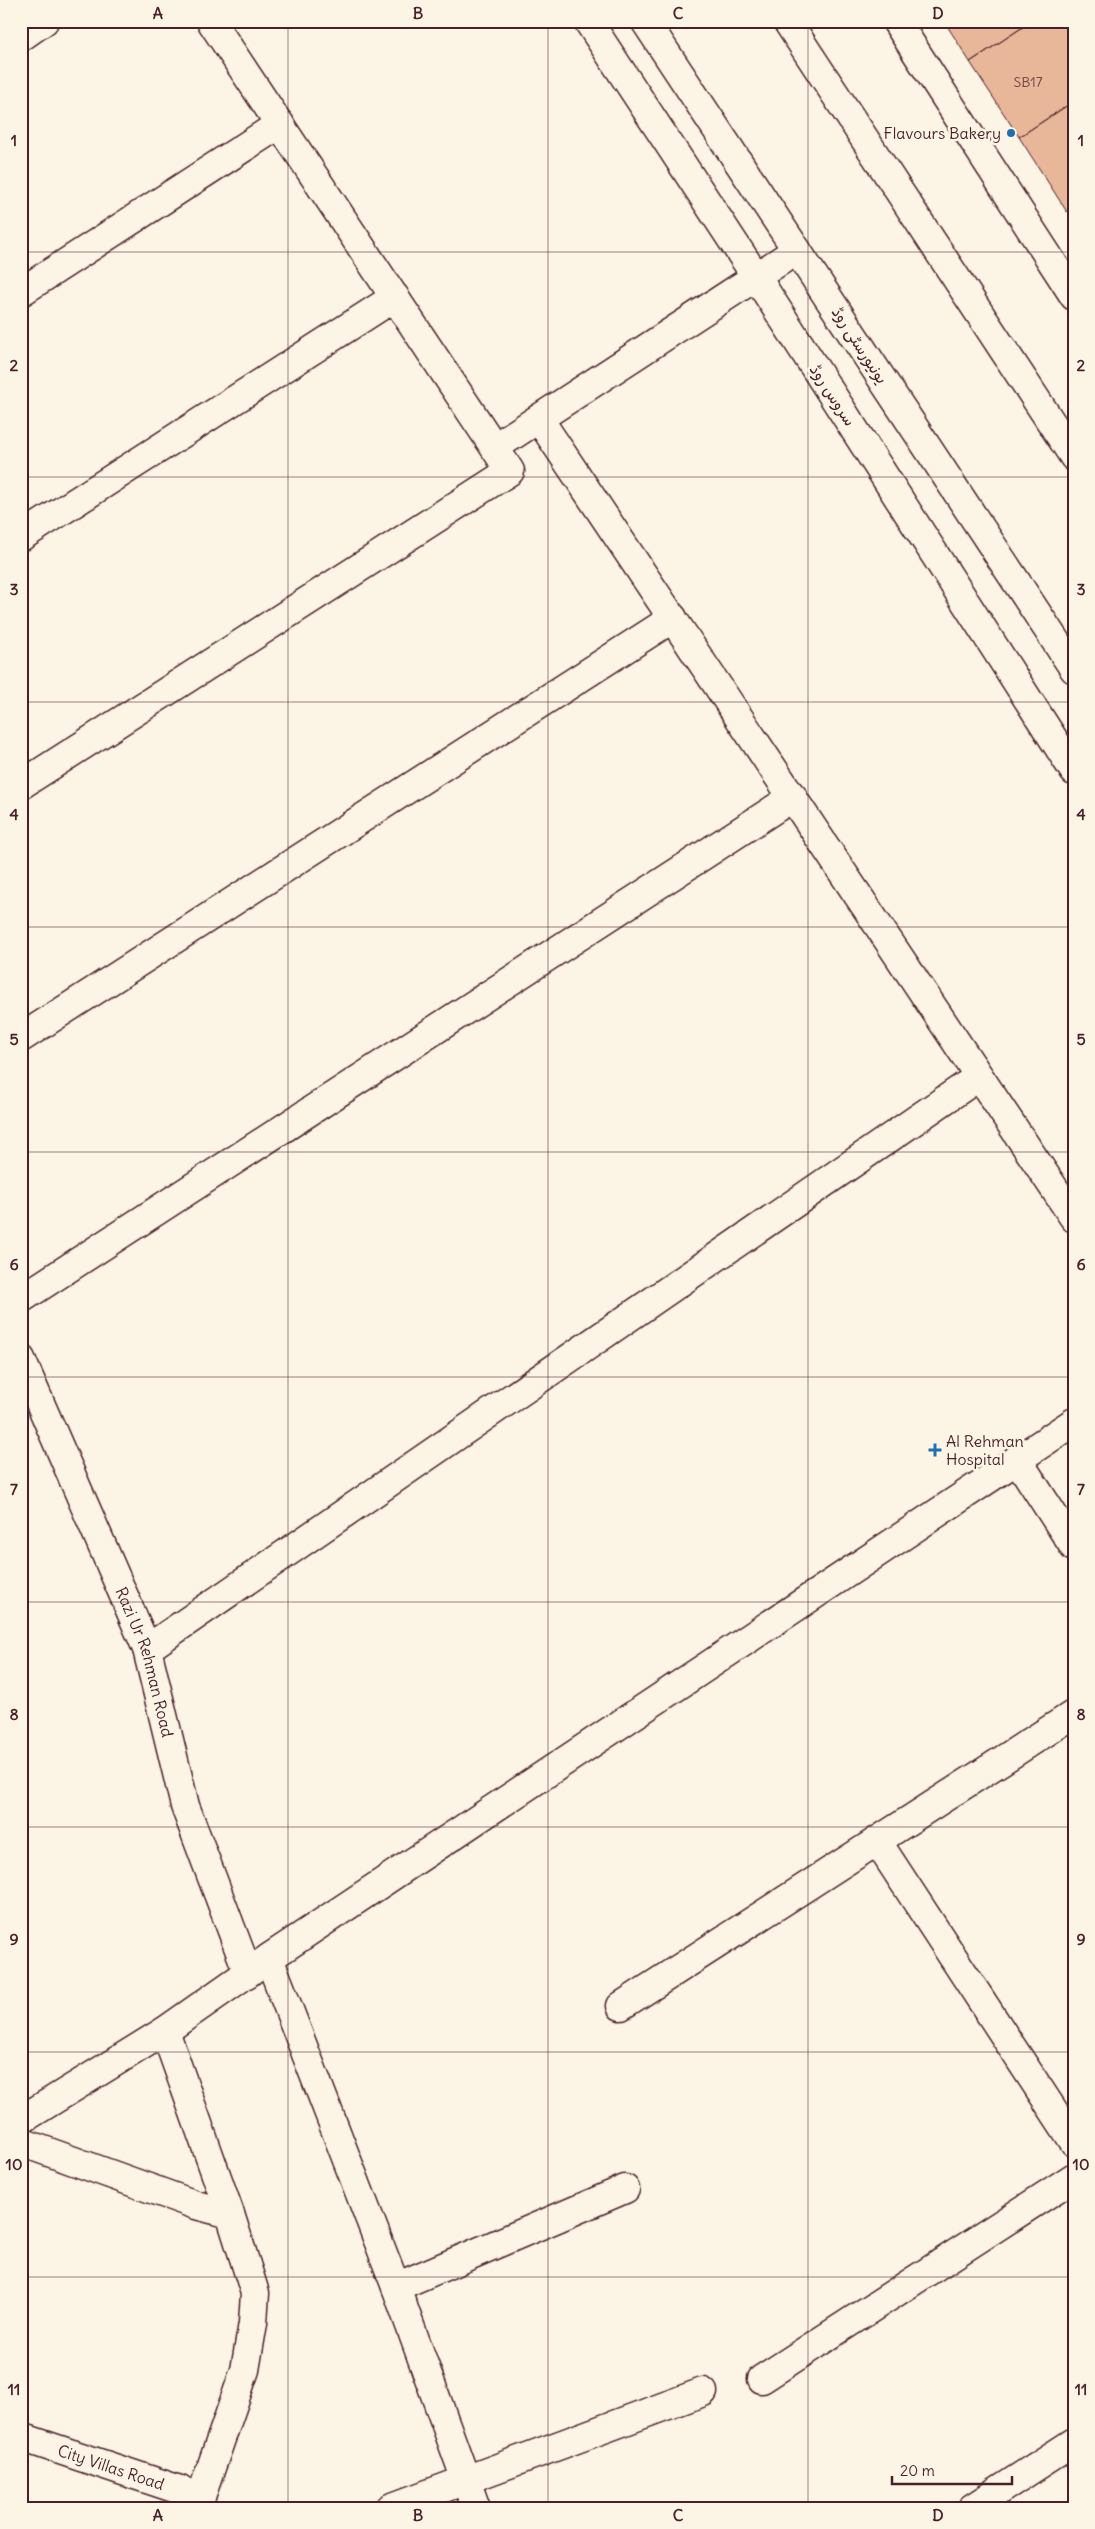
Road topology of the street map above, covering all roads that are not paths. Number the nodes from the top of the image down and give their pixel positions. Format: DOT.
graph roads {
  1 [pos="44,21"];
  2 [pos="211,21"];
  3 [pos="588,21"];
  4 [pos="646,21"];
  5 [pos="787,21"];
  6 [pos="896,21"];
  7 [pos="21,37"];
  8 [pos="280,124"];
  9 [pos="797,250"];
  10 [pos="757,278"];
  11 [pos="21,292"];
  12 [pos="395,296"];
  13 [pos="1074,296"];
  14 [pos="539,419"];
  15 [pos="495,447"];
  16 [pos="1074,457"];
  17 [pos="21,537"];
  18 [pos="673,618"];
  19 [pos="1074,669"];
  20 [pos="1074,771"];
  21 [pos="21,785"];
  22 [pos="793,798"];
  23 [pos="21,1038"];
  24 [pos="978,1078"];
  25 [pos="1074,1218"];
  26 [pos="21,1299"];
  27 [pos="21,1358"];
  28 [pos="1074,1422"];
  29 [pos="1017,1459"];
  30 [pos="1074,1547"];
  31 [pos="147,1650"];
  32 [pos="1074,1714"];
  33 [pos="878,1841"];
  34 [pos="269,1958"];
  35 [pos="248,1974"];
  36 [pos="621,2006"];
  37 [pos="165,2031"];
  38 [pos="21,2120"];
  39 [pos="21,2142"];
  40 [pos="1074,2142"];
  41 [pos="1074,2177"];
  42 [pos="625,2189"];
  43 [pos="230,2214"];
  44 [pos="396,2287"];
  45 [pos="762,2379"];
  46 [pos="703,2392"];
  47 [pos="21,2436"];
  48 [pos="1074,2442"];
  49 [pos="467,2481"];
  50 [pos="199,2502"];
  51 [pos="390,2508"];
  52 [pos="476,2508"];
  53 [pos="972,2508"];
  1 -- 7 [label="street"];
  2 -- 8 [label="street"];
  3 -- 10 [label="street, سروس روڈ"];
  4 -- 9 [label="street, یونیورسٹی روڈ"];
  5 -- 16 [label="street"];
  6 -- 13 [label="street"];
  8 -- 11 [label="street"];
  8 -- 12 [label="street"];
  9 -- 10 [label="street"];
  9 -- 19 [label="street, یونیورسٹی روڈ"];
  10 -- 14 [label="street"];
  10 -- 20 [label="street, سروس روڈ"];
  12 -- 15 [label="street"];
  12 -- 17 [label="street"];
  14 -- 15 [label="street"];
  14 -- 18 [label="street"];
  15 -- 21 [label="street"];
  18 -- 22 [label="street"];
  18 -- 23 [label="street"];
  22 -- 24 [label="street"];
  22 -- 26 [label="street"];
  24 -- 25 [label="street"];
  24 -- 31 [label="street"];
  27 -- 31 [label="street, Razi Ur Rehman Road"];
  28 -- 29 [label="street"];
  29 -- 30 [label="street"];
  29 -- 34 [label="street"];
  31 -- 35 [label="street, Razi Ur Rehman Road"];
  32 -- 33 [label="street"];
  33 -- 36 [label="street"];
  33 -- 40 [label="street"];
  34 -- 35 [label="street"];
  34 -- 44 [label="street"];
  35 -- 37 [label="street"];
  37 -- 38 [label="street"];
  37 -- 43 [label="street"];
  39 -- 43 [label="street"];
  41 -- 45 [label="street"];
  42 -- 44 [label="street"];
  43 -- 50 [label="street"];
  44 -- 49 [label="street"];
  46 -- 49 [label="street"];
  47 -- 50 [label="street, City Villas Road"];
  48 -- 53 [label="street"];
  49 -- 51 [label="street"];
  49 -- 52 [label="street"];
}
